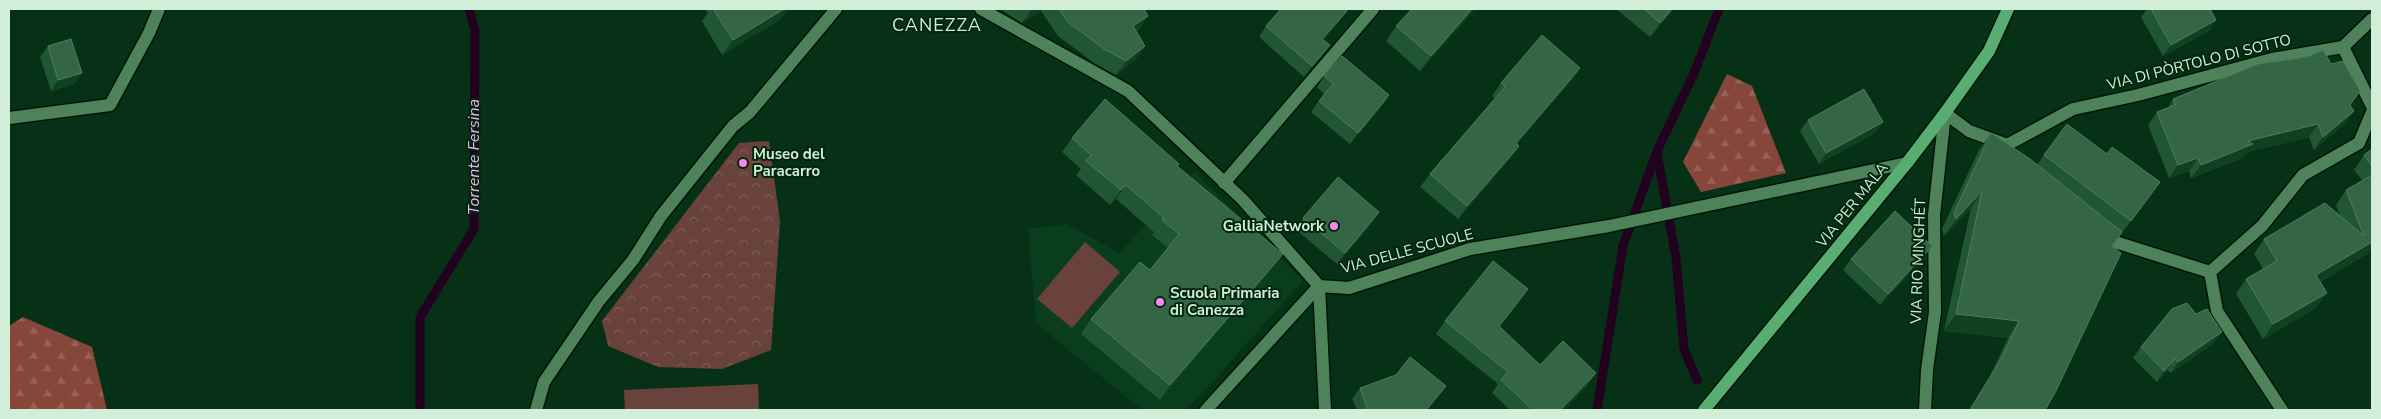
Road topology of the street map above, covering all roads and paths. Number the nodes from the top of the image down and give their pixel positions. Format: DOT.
graph roads {
  1 [pos="159,9"];
  2 [pos="836,9"];
  3 [pos="981,9"];
  4 [pos="1373,9"];
  5 [pos="2008,9"];
  6 [pos="2372,19"];
  7 [pos="2343,47"];
  8 [pos="2372,106"];
  9 [pos="2372,112"];
  10 [pos="1945,113"];
  11 [pos="9,118"];
  12 [pos="2007,145"];
  13 [pos="2016,159"];
  14 [pos="1907,163"];
  15 [pos="1224,183"];
  16 [pos="2088,223"];
  17 [pos="2210,272"];
  18 [pos="1320,286"];
  19 [pos="536,410"];
  20 [pos="1206,410"];
  21 [pos="1325,410"];
  22 [pos="1704,410"];
  23 [pos="1925,410"];
  24 [pos="2282,410"];
  1 -- 11 [label="street"];
  2 -- 19 [label="street"];
  3 -- 15 [label="street"];
  4 -- 15 [label="street"];
  5 -- 10 [label="main road, VIA PER MALA"];
  6 -- 7 [label="street"];
  7 -- 8 [label="street"];
  7 -- 12 [label="street, VIA DI PÒRTOLO DI SOTTO"];
  9 -- 17 [label="street"];
  10 -- 12 [label="street"];
  10 -- 14 [label="main road, VIA PER MALA"];
  10 -- 23 [label="street, VIA RIO MINGHÉT"];
  12 -- 13 [label="street"];
  14 -- 18 [label="street, VIA DELLE SCUOLE"];
  14 -- 22 [label="main road, VIA PER MALA"];
  15 -- 18 [label="street"];
  16 -- 17 [label="street"];
  17 -- 24 [label="street"];
  18 -- 20 [label="street"];
  18 -- 21 [label="street"];
}
